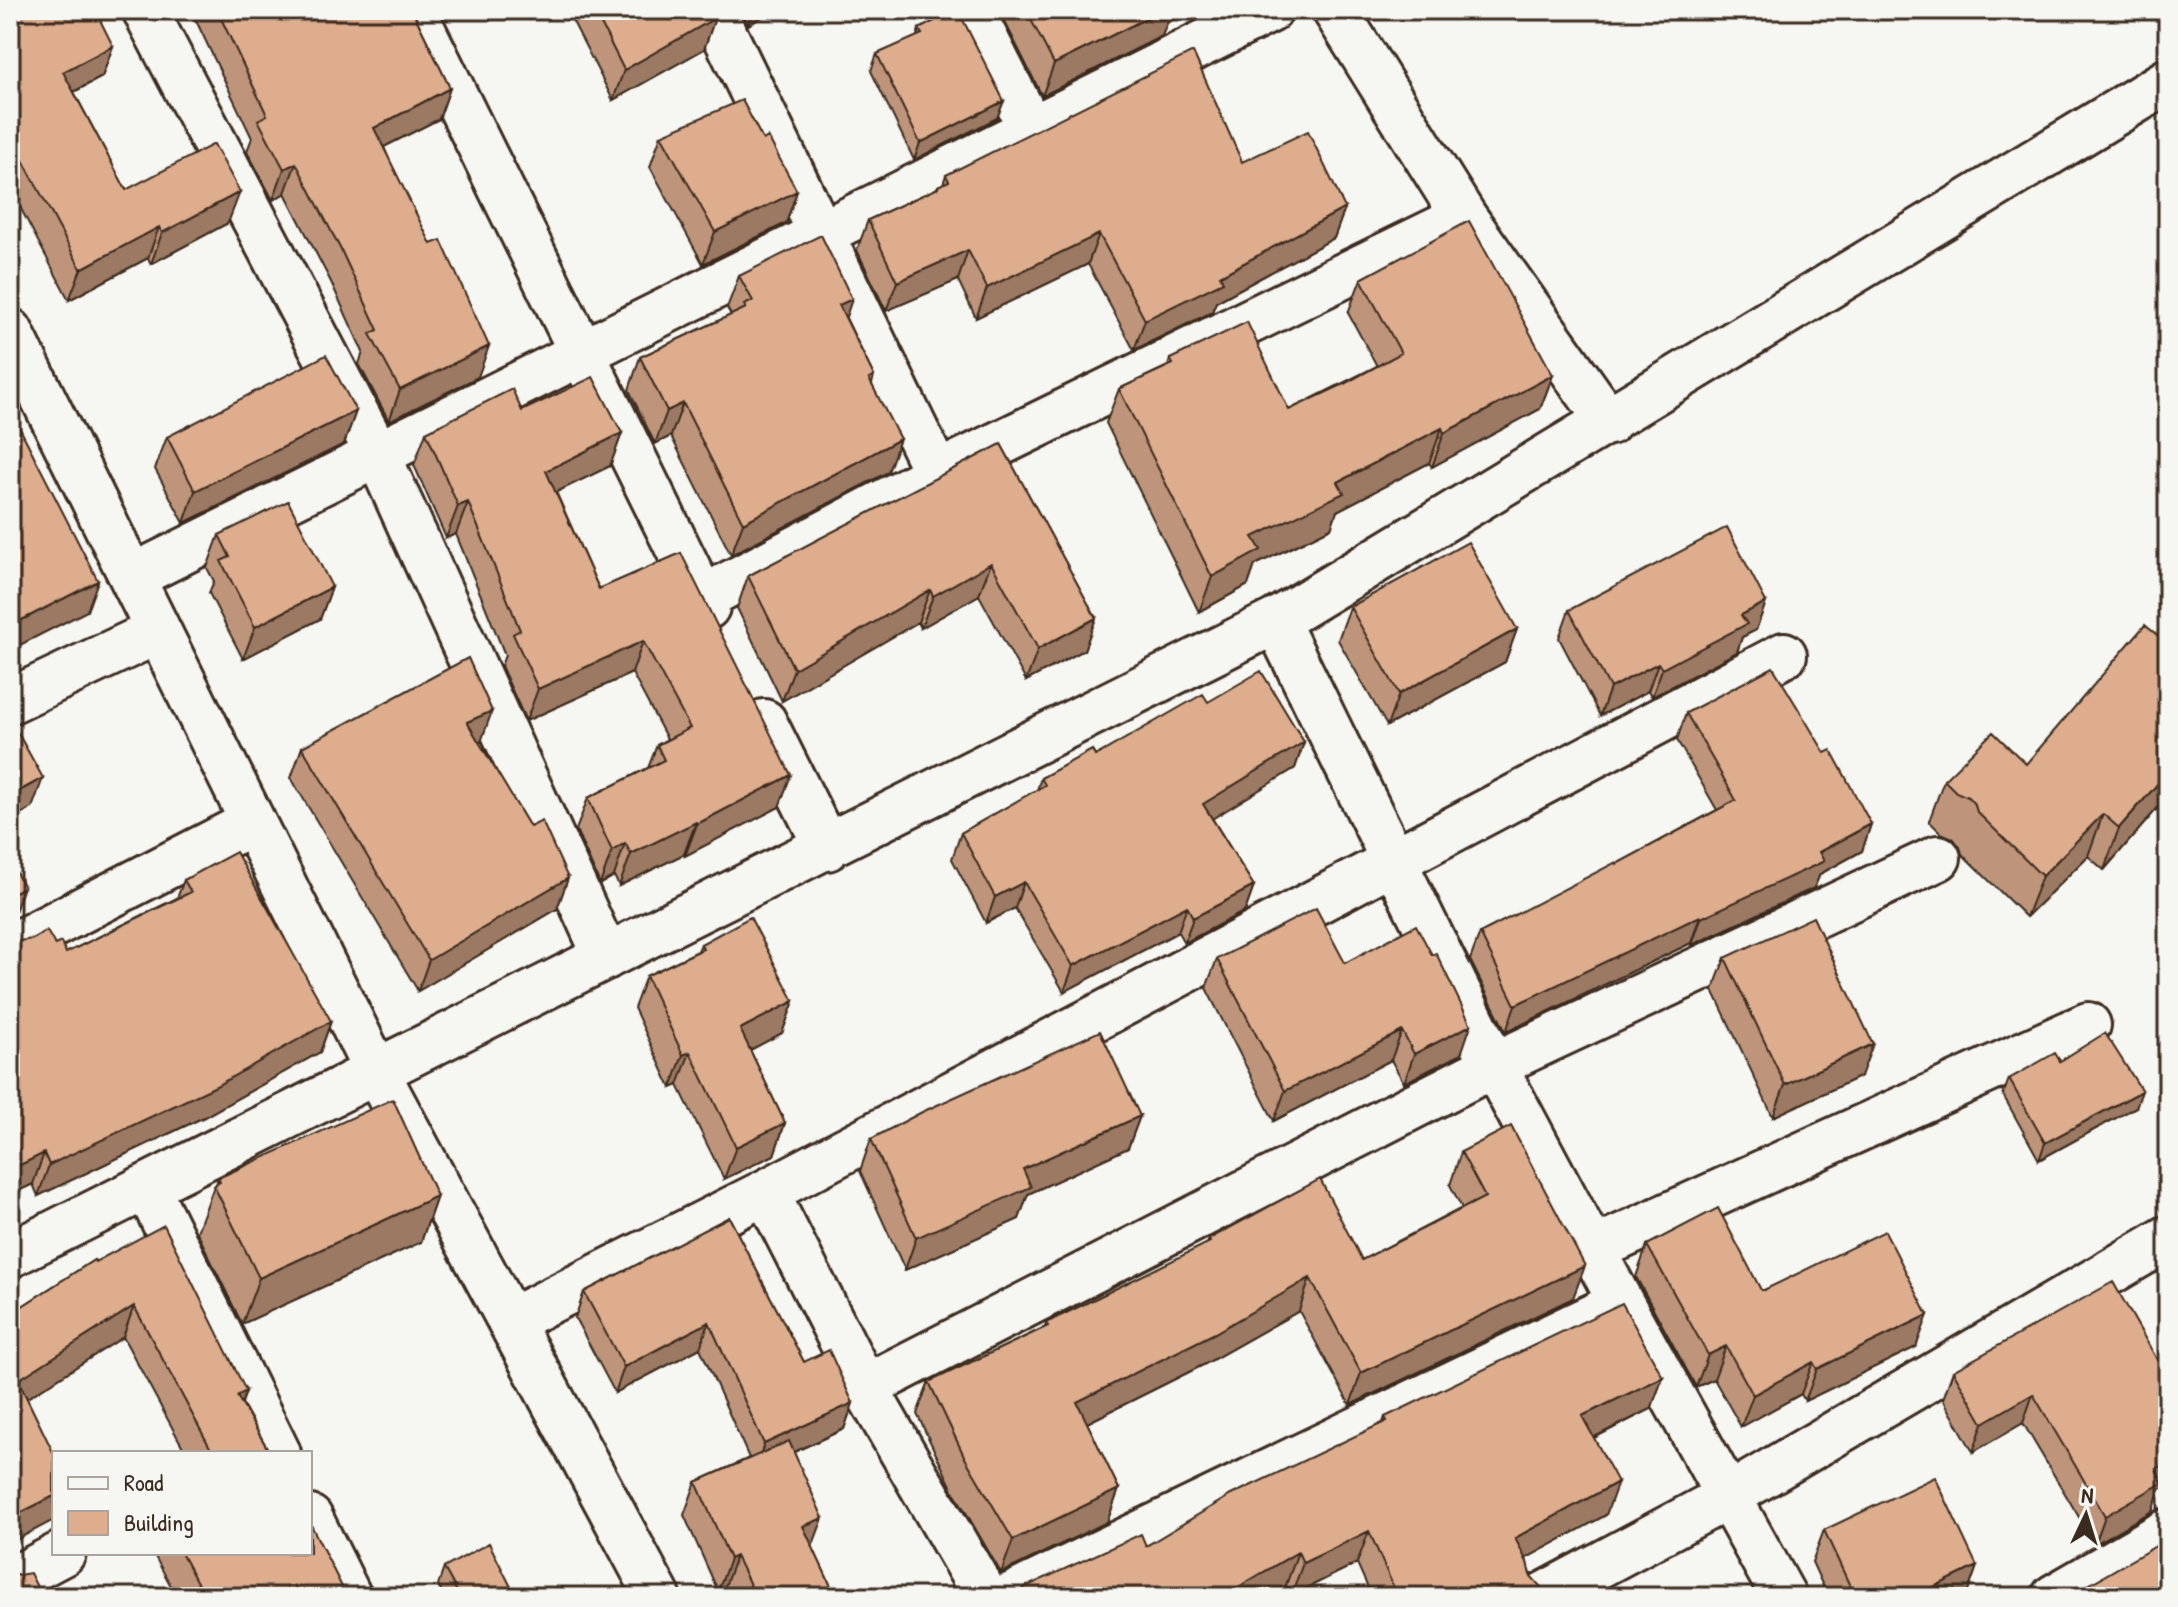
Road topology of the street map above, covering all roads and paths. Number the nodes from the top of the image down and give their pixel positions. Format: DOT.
graph roads {
  1 [pos="145,10"];
  2 [pos="413,10"];
  3 [pos="713,10"];
  4 [pos="971,10"];
  5 [pos="1270,10"];
  6 [pos="1335,10"];
  7 [pos="2168,81"];
  8 [pos="1031,129"];
  9 [pos="1464,217"];
  10 [pos="822,234"];
  11 [pos="10,331"];
  12 [pos="582,353"];
  13 [pos="28,410"];
  14 [pos="1609,422"];
  15 [pos="378,455"];
  16 [pos="937,474"];
  17 [pos="132,577"];
  18 [pos="703,598"];
  19 [pos="1276,621"];
  20 [pos="158,631"];
  21 [pos="724,640"];
  22 [pos="1784,655"];
  23 [pos="744,682"];
  24 [pos="10,701"];
  25 [pos="253,822"];
  26 [pos="827,848"];
  27 [pos="1938,858"];
  28 [pos="1395,859"];
  29 [pos="10,947"];
  30 [pos="606,957"];
  31 [pos="2088,1025"];
  32 [pos="1494,1065"];
  33 [pos="377,1073"];
  34 [pos="147,1187"];
  35 [pos="766,1192"];
  36 [pos="2168,1238"];
  37 [pos="1592,1250"];
  38 [pos="10,1255"];
  39 [pos="1621,1303"];
  40 [pos="510,1321"];
  41 [pos="865,1387"];
  42 [pos="267,1449"];
  43 [pos="1727,1497"];
  44 [pos="312,1522"];
  45 [pos="2168,1531"];
  46 [pos="59,1555"];
  47 [pos="10,1581"];
  48 [pos="349,1597"];
  49 [pos="658,1597"];
  50 [pos="986,1597"];
  51 [pos="1008,1597"];
  52 [pos="1540,1597"];
  53 [pos="1784,1597"];
  54 [pos="2054,1597"];
  1 -- 15 [label="street"];
  2 -- 12 [label="street"];
  3 -- 10 [label="street"];
  4 -- 8 [label="street"];
  5 -- 8 [label="street"];
  6 -- 9 [label="street"];
  7 -- 14 [label="street"];
  8 -- 10 [label="street"];
  9 -- 14 [label="street"];
  9 -- 16 [label="street"];
  10 -- 12 [label="street"];
  10 -- 16 [label="street"];
  11 -- 13 [label="street"];
  12 -- 15 [label="street"];
  12 -- 18 [label="street"];
  13 -- 17 [label="street"];
  14 -- 19 [label="street"];
  15 -- 17 [label="street"];
  15 -- 30 [label="street"];
  16 -- 18 [label="street"];
  17 -- 20 [label="street"];
  18 -- 21 [label="street"];
  19 -- 26 [label="street"];
  19 -- 28 [label="street"];
  20 -- 24 [label="street"];
  20 -- 25 [label="street"];
  22 -- 28 [label="street"];
  23 -- 26 [label="street"];
  25 -- 29 [label="street"];
  25 -- 33 [label="street"];
  26 -- 30 [label="street"];
  27 -- 32 [label="street"];
  28 -- 32 [label="street"];
  28 -- 35 [label="street"];
  30 -- 33 [label="street"];
  31 -- 37 [label="street"];
  32 -- 37 [label="street"];
  32 -- 41 [label="street"];
  33 -- 34 [label="street"];
  33 -- 40 [label="street"];
  34 -- 38 [label="street"];
  34 -- 42 [label="street"];
  35 -- 40 [label="street"];
  35 -- 41 [label="street"];
  36 -- 43 [label="street"];
  37 -- 39 [label="street"];
  39 -- 43 [label="street"];
  39 -- 51 [label="street"];
  40 -- 49 [label="street"];
  41 -- 50 [label="street"];
  43 -- 52 [label="street"];
  43 -- 53 [label="street"];
  44 -- 48 [label="street"];
  45 -- 54 [label="street"];
  46 -- 47 [label="street"];
}
